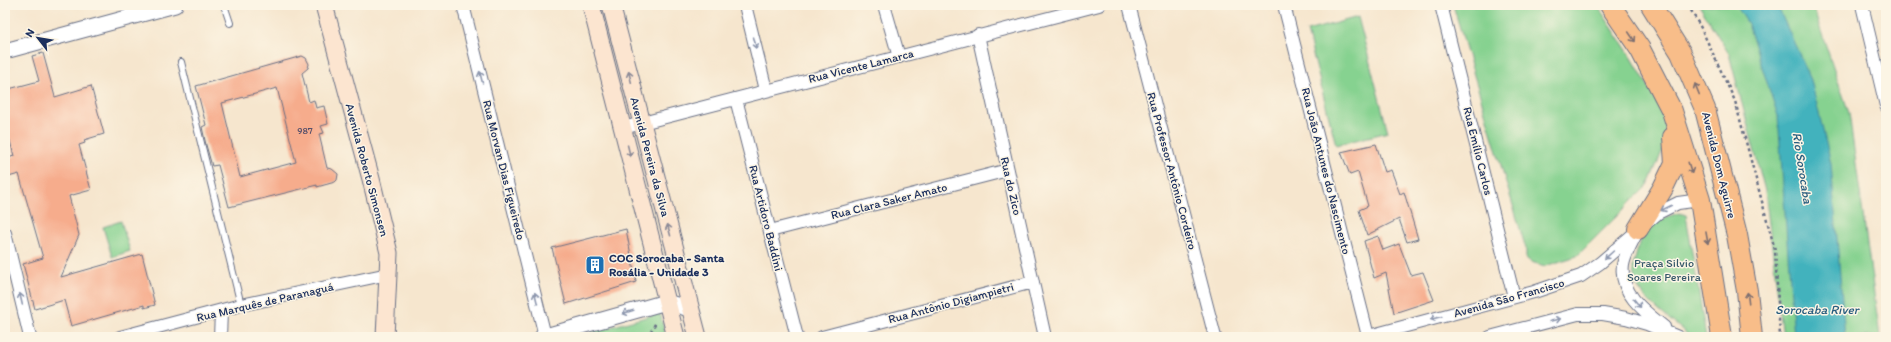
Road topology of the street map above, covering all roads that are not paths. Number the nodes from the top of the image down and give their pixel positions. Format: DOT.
graph roads {
  1 [pos="175,5"];
  2 [pos="224,5"];
  3 [pos="324,5"];
  4 [pos="463,5"];
  5 [pos="591,5"];
  6 [pos="611,5"];
  7 [pos="745,5"];
  8 [pos="884,5"];
  9 [pos="1099,5"];
  10 [pos="1129,5"];
  11 [pos="1284,5"];
  12 [pos="1441,5"];
  13 [pos="1610,5"];
  14 [pos="1651,5"];
  15 [pos="1862,5"];
  16 [pos="131,10"];
  17 [pos="230,22"];
  18 [pos="978,35"];
  19 [pos="5,51"];
  20 [pos="899,57"];
  21 [pos="181,62"];
  22 [pos="766,90"];
  23 [pos="736,99"];
  24 [pos="1886,106"];
  25 [pos="1672,111"];
  26 [pos="641,123"];
  27 [pos="623,128"];
  28 [pos="1008,170"];
  29 [pos="1700,200"];
  30 [pos="1638,229"];
  31 [pos="770,231"];
  32 [pos="5,233"];
  33 [pos="1737,235"];
  34 [pos="388,274"];
  35 [pos="1033,282"];
  36 [pos="1514,297"];
  37 [pos="666,302"];
  38 [pos="242,305"];
  39 [pos="690,309"];
  40 [pos="221,312"];
  41 [pos="1674,335"];
  42 [pos="544,336"];
  43 [pos="30,337"];
  44 [pos="120,337"];
  45 [pos="220,337"];
  46 [pos="385,337"];
  47 [pos="676,337"];
  48 [pos="698,337"];
  49 [pos="796,337"];
  50 [pos="822,337"];
  51 [pos="1045,337"];
  52 [pos="1215,337"];
  53 [pos="1367,337"];
  54 [pos="1490,337"];
  55 [pos="1722,337"];
  56 [pos="1752,337"];
  1 -- 16 [label="street"];
  2 -- 17 [label="lane"];
  3 -- 34 [label="main road, Avenida Roberto Simonsen"];
  42 -- 4 [label="street, Rua Morvan Dias Figueiredo, one-way"];
  5 -- 27 [label="main road, Avenida Pereira da Silva"];
  26 -- 6 [label="main road, Avenida Pereira da Silva, one-way"];
  7 -- 22 [label="street, one-way"];
  8 -- 20 [label="street"];
  9 -- 18 [label="street, Rua Vicente Lamarca"];
  10 -- 52 [label="street, Rua Professor Antônio Cordeiro"];
  11 -- 53 [label="street, Rua João Antunes do Nascimento"];
  12 -- 36 [label="street, Rua Emílio Carlos"];
  13 -- 25 [label="highway, one-way"];
  33 -- 14 [label="highway, Avenida Dom Aguirre, one-way"];
  15 -- 24 [label="street"];
  16 -- 19 [label="street"];
  18 -- 20 [label="street, Rua Vicente Lamarca"];
  18 -- 28 [label="street, Rua do Zico"];
  20 -- 22 [label="street, Rua Vicente Lamarca"];
  21 -- 38 [label="lane"];
  22 -- 23 [label="street, Rua Vicente Lamarca"];
  23 -- 26 [label="street, Rua Vicente Lamarca"];
  23 -- 31 [label="street, Rua Artidoro Baddini"];
  25 -- 29 [label="highway, one-way"];
  25 -- 30 [label="highway"];
  26 -- 27 [label="street, Rua Vicente Lamarca"];
  39 -- 26 [label="main road, Avenida Pereira da Silva, one-way"];
  27 -- 37 [label="main road, Avenida Pereira da Silva, one-way"];
  28 -- 31 [label="street, Rua Clara Saker Amato"];
  28 -- 35 [label="street, Rua do Zico"];
  29 -- 30 [label="street, Avenida São Francisco, one-way"];
  29 -- 33 [label="highway"];
  29 -- 55 [label="highway, one-way"];
  30 -- 36 [label="street, Avenida São Francisco, one-way"];
  30 -- 41 [label="street, one-way"];
  31 -- 49 [label="street, Rua Artidoro Baddini"];
  43 -- 32 [label="street, one-way"];
  56 -- 33 [label="highway, Avenida Dom Aguirre, one-way"];
  34 -- 38 [label="street, Rua Marquês de Paranaguá"];
  34 -- 46 [label="main road, Avenida Roberto Simonsen"];
  35 -- 50 [label="street, Rua Antônio Digiampietri"];
  35 -- 51 [label="street, Rua do Zico"];
  36 -- 53 [label="street, Avenida São Francisco, one-way"];
  37 -- 39 [label="street"];
  37 -- 42 [label="street, one-way"];
  37 -- 47 [label="main road, Avenida Pereira da Silva"];
  38 -- 40 [label="street, Rua Marquês de Paranaguá"];
  39 -- 48 [label="main road, Avenida Pereira da Silva"];
  40 -- 44 [label="street, Rua Marquês de Paranaguá"];
  40 -- 45 [label="street"];
  54 -- 41 [label="street, one-way"];
}
